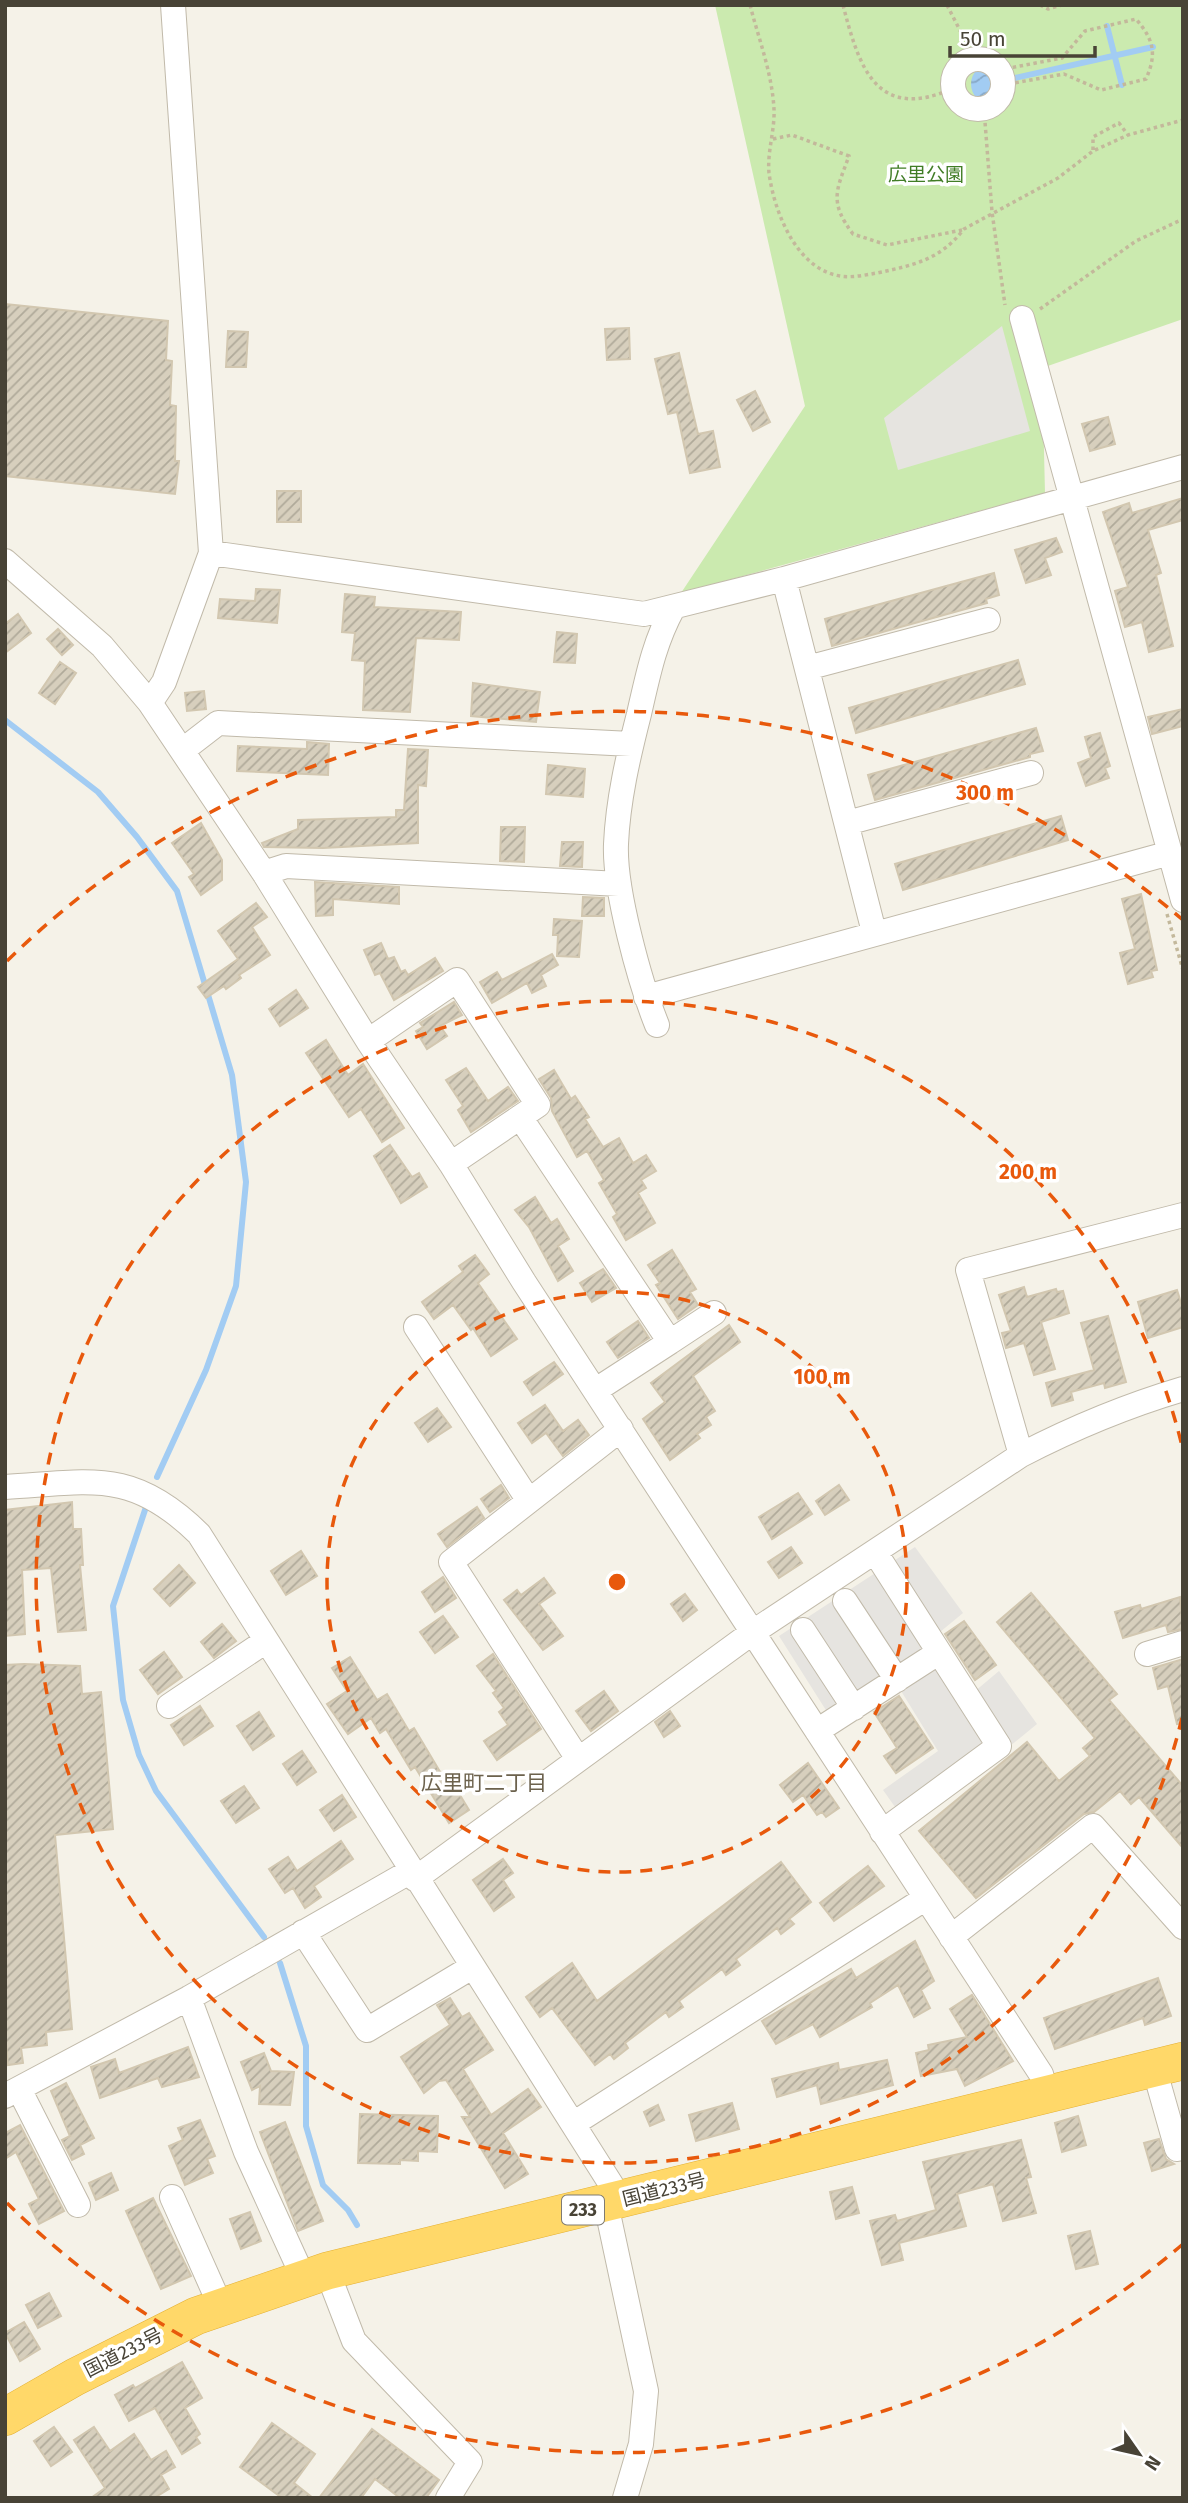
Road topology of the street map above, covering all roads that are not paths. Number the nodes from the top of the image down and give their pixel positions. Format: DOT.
graph roads {
  1 [pos="173,5"];
  2 [pos="984,109"];
  3 [pos="1022,318"];
  4 [pos="1183,467"];
  5 [pos="1072,498"];
  6 [pos="211,553"];
  7 [pos="5,561"];
  8 [pos="785,579"];
  9 [pos="673,608"];
  10 [pos="988,620"];
  11 [pos="807,668"];
  12 [pos="150,704"];
  13 [pos="631,744"];
  14 [pos="183,750"];
  15 [pos="1031,773"];
  16 [pos="847,823"];
  17 [pos="1174,849"];
  18 [pos="264,873"];
  19 [pos="619,884"];
  20 [pos="1183,900"];
  21 [pos="874,932"];
  22 [pos="646,997"];
  23 [pos="657,1025"];
  24 [pos="368,1041"];
  25 [pos="520,1117"];
  26 [pos="451,1164"];
  27 [pos="1183,1215"];
  28 [pos="714,1313"];
  29 [pos="416,1327"];
  30 [pos="670,1342"];
  31 [pos="1183,1389"];
  32 [pos="596,1390"];
  33 [pos="621,1429"];
  34 [pos="1021,1455"];
  35 [pos="5,1488"];
  36 [pos="529,1501"];
  37 [pos="875,1552"];
  38 [pos="845,1601"];
  39 [pos="803,1630"];
  40 [pos="752,1632"];
  41 [pos="266,1641"];
  42 [pos="1183,1643"];
  43 [pos="938,1653"];
  44 [pos="1147,1654"];
  45 [pos="897,1680"];
  46 [pos="169,1706"];
  47 [pos="853,1707"];
  48 [pos="817,1731"];
  49 [pos="578,1759"];
  50 [pos="882,1832"];
  51 [pos="413,1875"];
  52 [pos="926,1898"];
  53 [pos="1183,1927"];
  54 [pos="303,1932"];
  55 [pos="951,1937"];
  56 [pos="472,1967"];
  57 [pos="189,1998"];
  58 [pos="1168,2065"];
  59 [pos="12,2092"];
  60 [pos="1047,2094"];
  61 [pos="573,2124"];
  62 [pos="1183,2148"];
  63 [pos="172,2197"];
  64 [pos="613,2202"];
  65 [pos="78,2204"];
  66 [pos="315,2275"];
  67 [pos="221,2307"];
  68 [pos="5,2417"];
  69 [pos="448,2498"];
  70 [pos="625,2498"];
  1 -- 6 [label="street"];
  2 -- 2 [label="street"];
  3 -- 5 [label="street"];
  4 -- 5 [label="street"];
  5 -- 8 [label="street"];
  5 -- 17 [label="street"];
  6 -- 9 [label="street"];
  6 -- 12 [label="street"];
  7 -- 12 [label="street"];
  8 -- 9 [label="street"];
  8 -- 11 [label="street"];
  9 -- 13 [label="street"];
  10 -- 11 [label="street"];
  11 -- 16 [label="street"];
  12 -- 14 [label="street"];
  13 -- 14 [label="street"];
  13 -- 19 [label="street"];
  14 -- 18 [label="street"];
  15 -- 16 [label="street"];
  16 -- 21 [label="street"];
  17 -- 20 [label="street"];
  17 -- 21 [label="street"];
  18 -- 19 [label="street"];
  18 -- 24 [label="street"];
  19 -- 22 [label="street"];
  21 -- 22 [label="street"];
  22 -- 23 [label="street"];
  24 -- 25 [label="street"];
  24 -- 26 [label="street"];
  25 -- 26 [label="street"];
  25 -- 30 [label="street"];
  26 -- 32 [label="street"];
  27 -- 34 [label="street"];
  28 -- 30 [label="street"];
  29 -- 36 [label="street"];
  30 -- 32 [label="street"];
  31 -- 34 [label="street"];
  32 -- 33 [label="street"];
  33 -- 36 [label="street"];
  33 -- 40 [label="street"];
  34 -- 37 [label="street"];
  35 -- 41 [label="street"];
  36 -- 49 [label="street"];
  37 -- 40 [label="street"];
  37 -- 43 [label="street"];
  38 -- 45 [label="street"];
  39 -- 47 [label="street"];
  40 -- 48 [label="street"];
  40 -- 49 [label="street"];
  41 -- 46 [label="street"];
  41 -- 51 [label="street"];
  42 -- 44 [label="street"];
  43 -- 45 [label="street"];
  43 -- 50 [label="street"];
  45 -- 47 [label="street"];
  47 -- 48 [label="street"];
  48 -- 50 [label="street"];
  49 -- 51 [label="street"];
  50 -- 52 [label="street"];
  51 -- 54 [label="street"];
  51 -- 56 [label="street"];
  52 -- 55 [label="street"];
  52 -- 61 [label="street"];
  53 -- 55 [label="street"];
  54 -- 56 [label="street"];
  54 -- 57 [label="street"];
  55 -- 60 [label="street"];
  56 -- 61 [label="street"];
  57 -- 59 [label="street"];
  57 -- 66 [label="street"];
  58 -- 60 [label="highway, 国道233号 / 233"];
  58 -- 62 [label="street"];
  59 -- 65 [label="street"];
  60 -- 64 [label="highway, 国道233号 / 233"];
  61 -- 64 [label="street"];
  63 -- 67 [label="street"];
  64 -- 66 [label="highway, 国道233号 / 233"];
  64 -- 70 [label="street"];
  66 -- 67 [label="highway, 国道233号 / 233"];
  66 -- 69 [label="street"];
  67 -- 68 [label="highway, 国道233号 / 233"];
}
